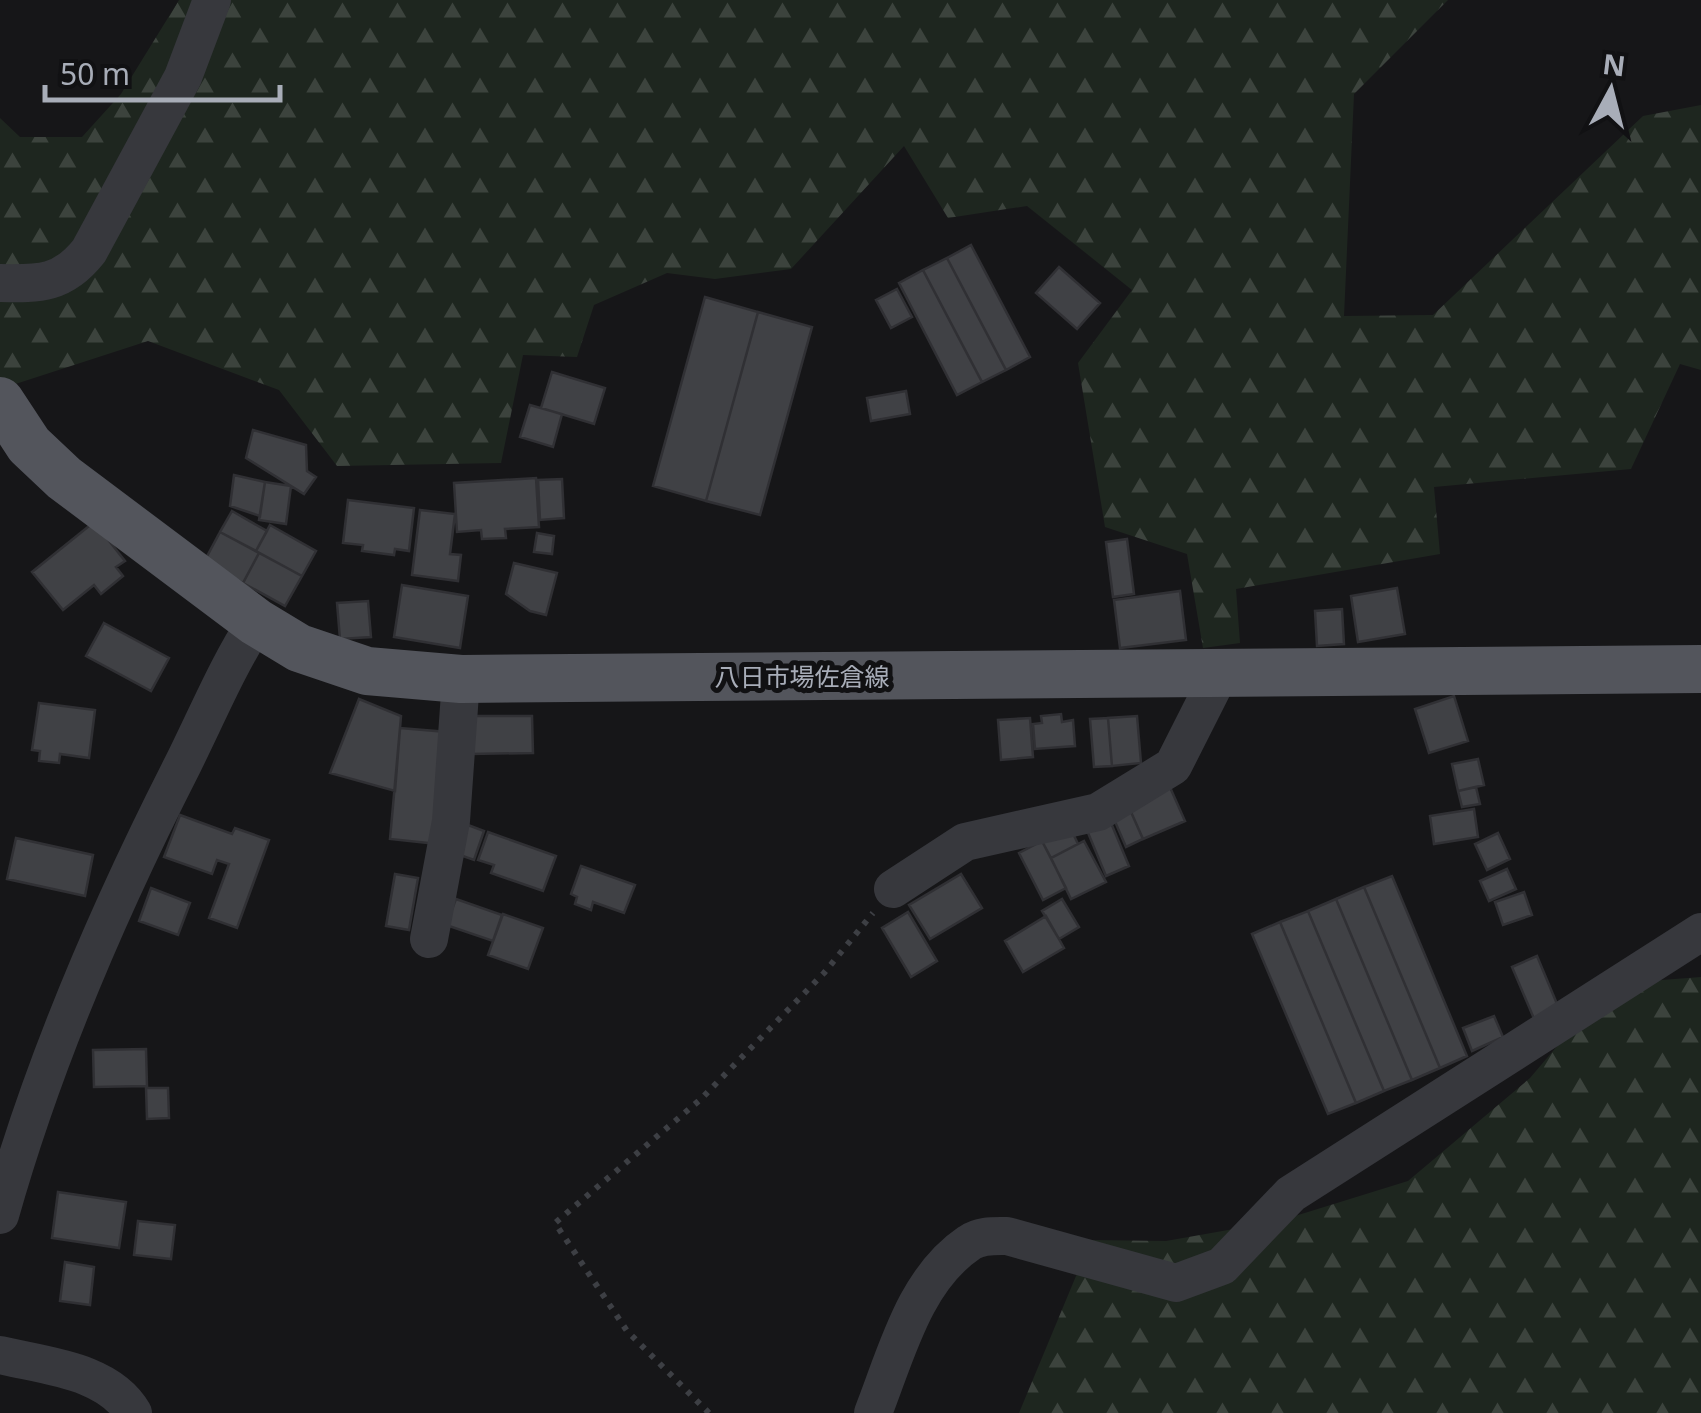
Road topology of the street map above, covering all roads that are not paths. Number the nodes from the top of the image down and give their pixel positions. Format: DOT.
graph roads {
  1 [pos="212,0"];
  2 [pos="0,283"];
  3 [pos="0,401"];
  4 [pos="256,622"];
  5 [pos="1701,669"];
  6 [pos="1219,674"];
  7 [pos="461,679"];
  8 [pos="893,889"];
  9 [pos="1701,932"];
  10 [pos="429,940"];
  11 [pos="0,1212"];
  12 [pos="1,1359"];
  13 [pos="133,1413"];
  14 [pos="873,1413"];
  1 -- 2 [label="street"];
  3 -- 4 [label="main road, 八日市場佐倉線"];
  4 -- 7 [label="main road, 八日市場佐倉線"];
  4 -- 11 [label="street"];
  5 -- 6 [label="main road, 八日市場佐倉線"];
  6 -- 7 [label="main road, 八日市場佐倉線"];
  6 -- 8 [label="street"];
  7 -- 10 [label="street"];
  9 -- 14 [label="street"];
  12 -- 13 [label="street"];
}
